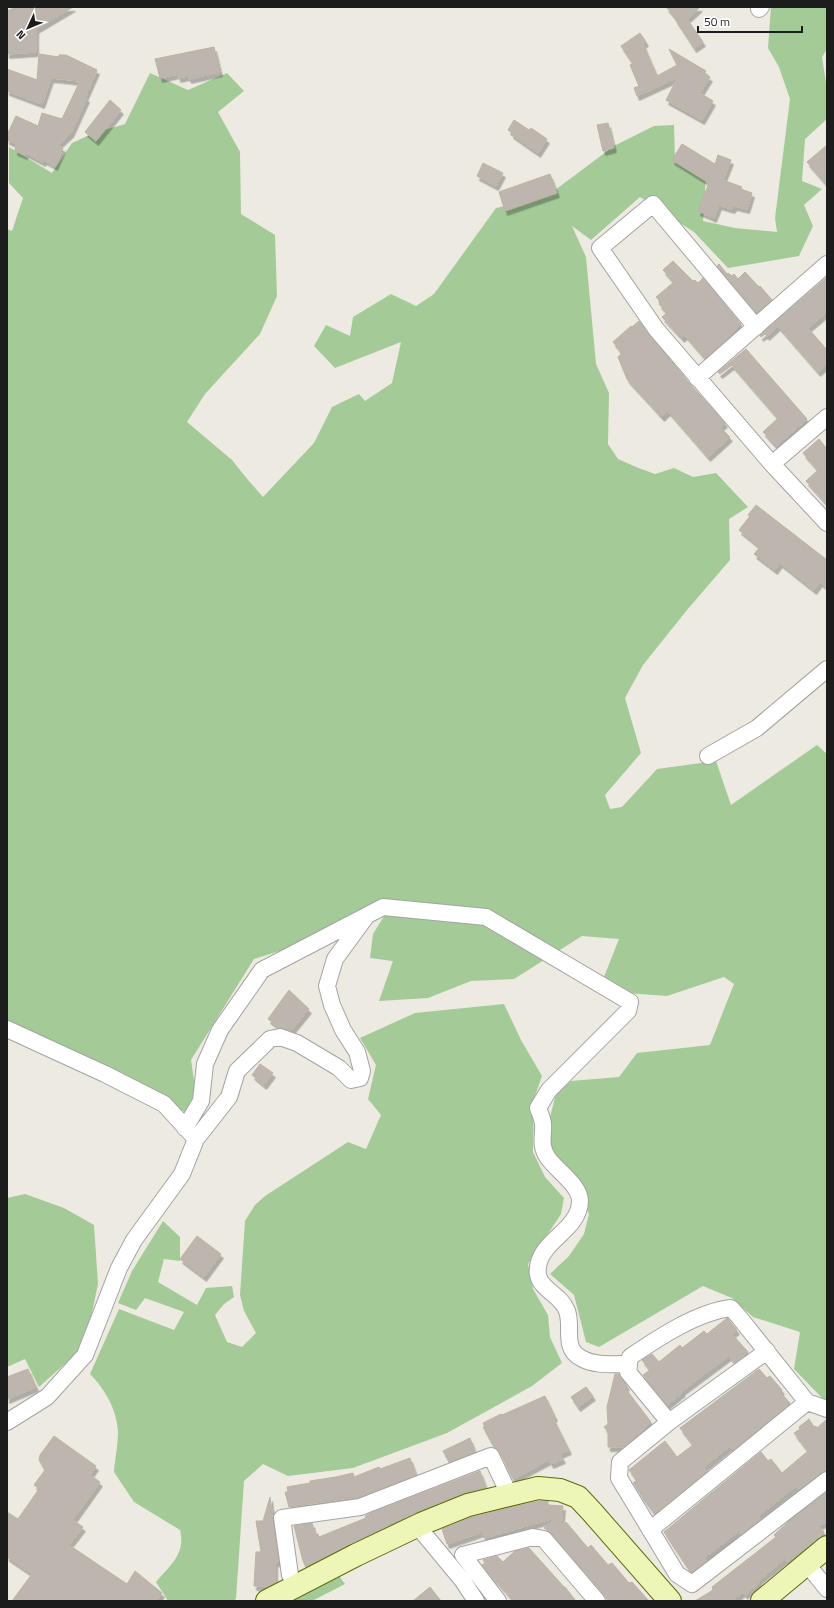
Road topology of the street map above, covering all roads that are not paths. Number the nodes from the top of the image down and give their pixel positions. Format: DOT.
graph roads {
  1 [pos="827,264"];
  2 [pos="756,327"];
  3 [pos="697,378"];
  4 [pos="827,418"];
  5 [pos="772,464"];
  6 [pos="827,523"];
  7 [pos="827,669"];
  8 [pos="708,756"];
  9 [pos="367,916"];
  10 [pos="7,1029"];
  11 [pos="191,1134"];
  12 [pos="767,1351"];
  13 [pos="628,1364"];
  14 [pos="807,1402"];
  15 [pos="827,1409"];
  16 [pos="7,1422"];
  17 [pos="669,1422"];
  18 [pos="827,1480"];
  19 [pos="508,1494"];
  20 [pos="421,1524"];
  21 [pos="650,1530"];
  22 [pos="827,1547"];
  23 [pos="807,1564"];
  24 [pos="296,1586"];
  25 [pos="827,1589"];
  26 [pos="267,1601"];
  27 [pos="476,1601"];
  28 [pos="498,1601"];
  29 [pos="597,1601"];
  30 [pos="670,1601"];
  31 [pos="762,1601"];
  1 -- 2 [label="street"];
  2 -- 3 [label="street"];
  2 -- 3 [label="street"];
  3 -- 5 [label="street"];
  4 -- 5 [label="street"];
  5 -- 6 [label="street"];
  7 -- 8 [label="street"];
  9 -- 11 [label="street"];
  9 -- 11 [label="street"];
  9 -- 13 [label="street"];
  10 -- 11 [label="street"];
  11 -- 16 [label="street"];
  12 -- 13 [label="street"];
  12 -- 14 [label="street"];
  12 -- 17 [label="street"];
  13 -- 17 [label="street"];
  14 -- 15 [label="street"];
  14 -- 21 [label="street"];
  17 -- 21 [label="street"];
  18 -- 21 [label="street"];
  19 -- 20 [label="street"];
  19 -- 24 [label="street"];
  19 -- 30 [label="street"];
  20 -- 24 [label="street"];
  20 -- 27 [label="street"];
  22 -- 23 [label="street"];
  23 -- 25 [label="street"];
  23 -- 31 [label="street"];
  24 -- 26 [label="street"];
  28 -- 29 [label="street"];
}
